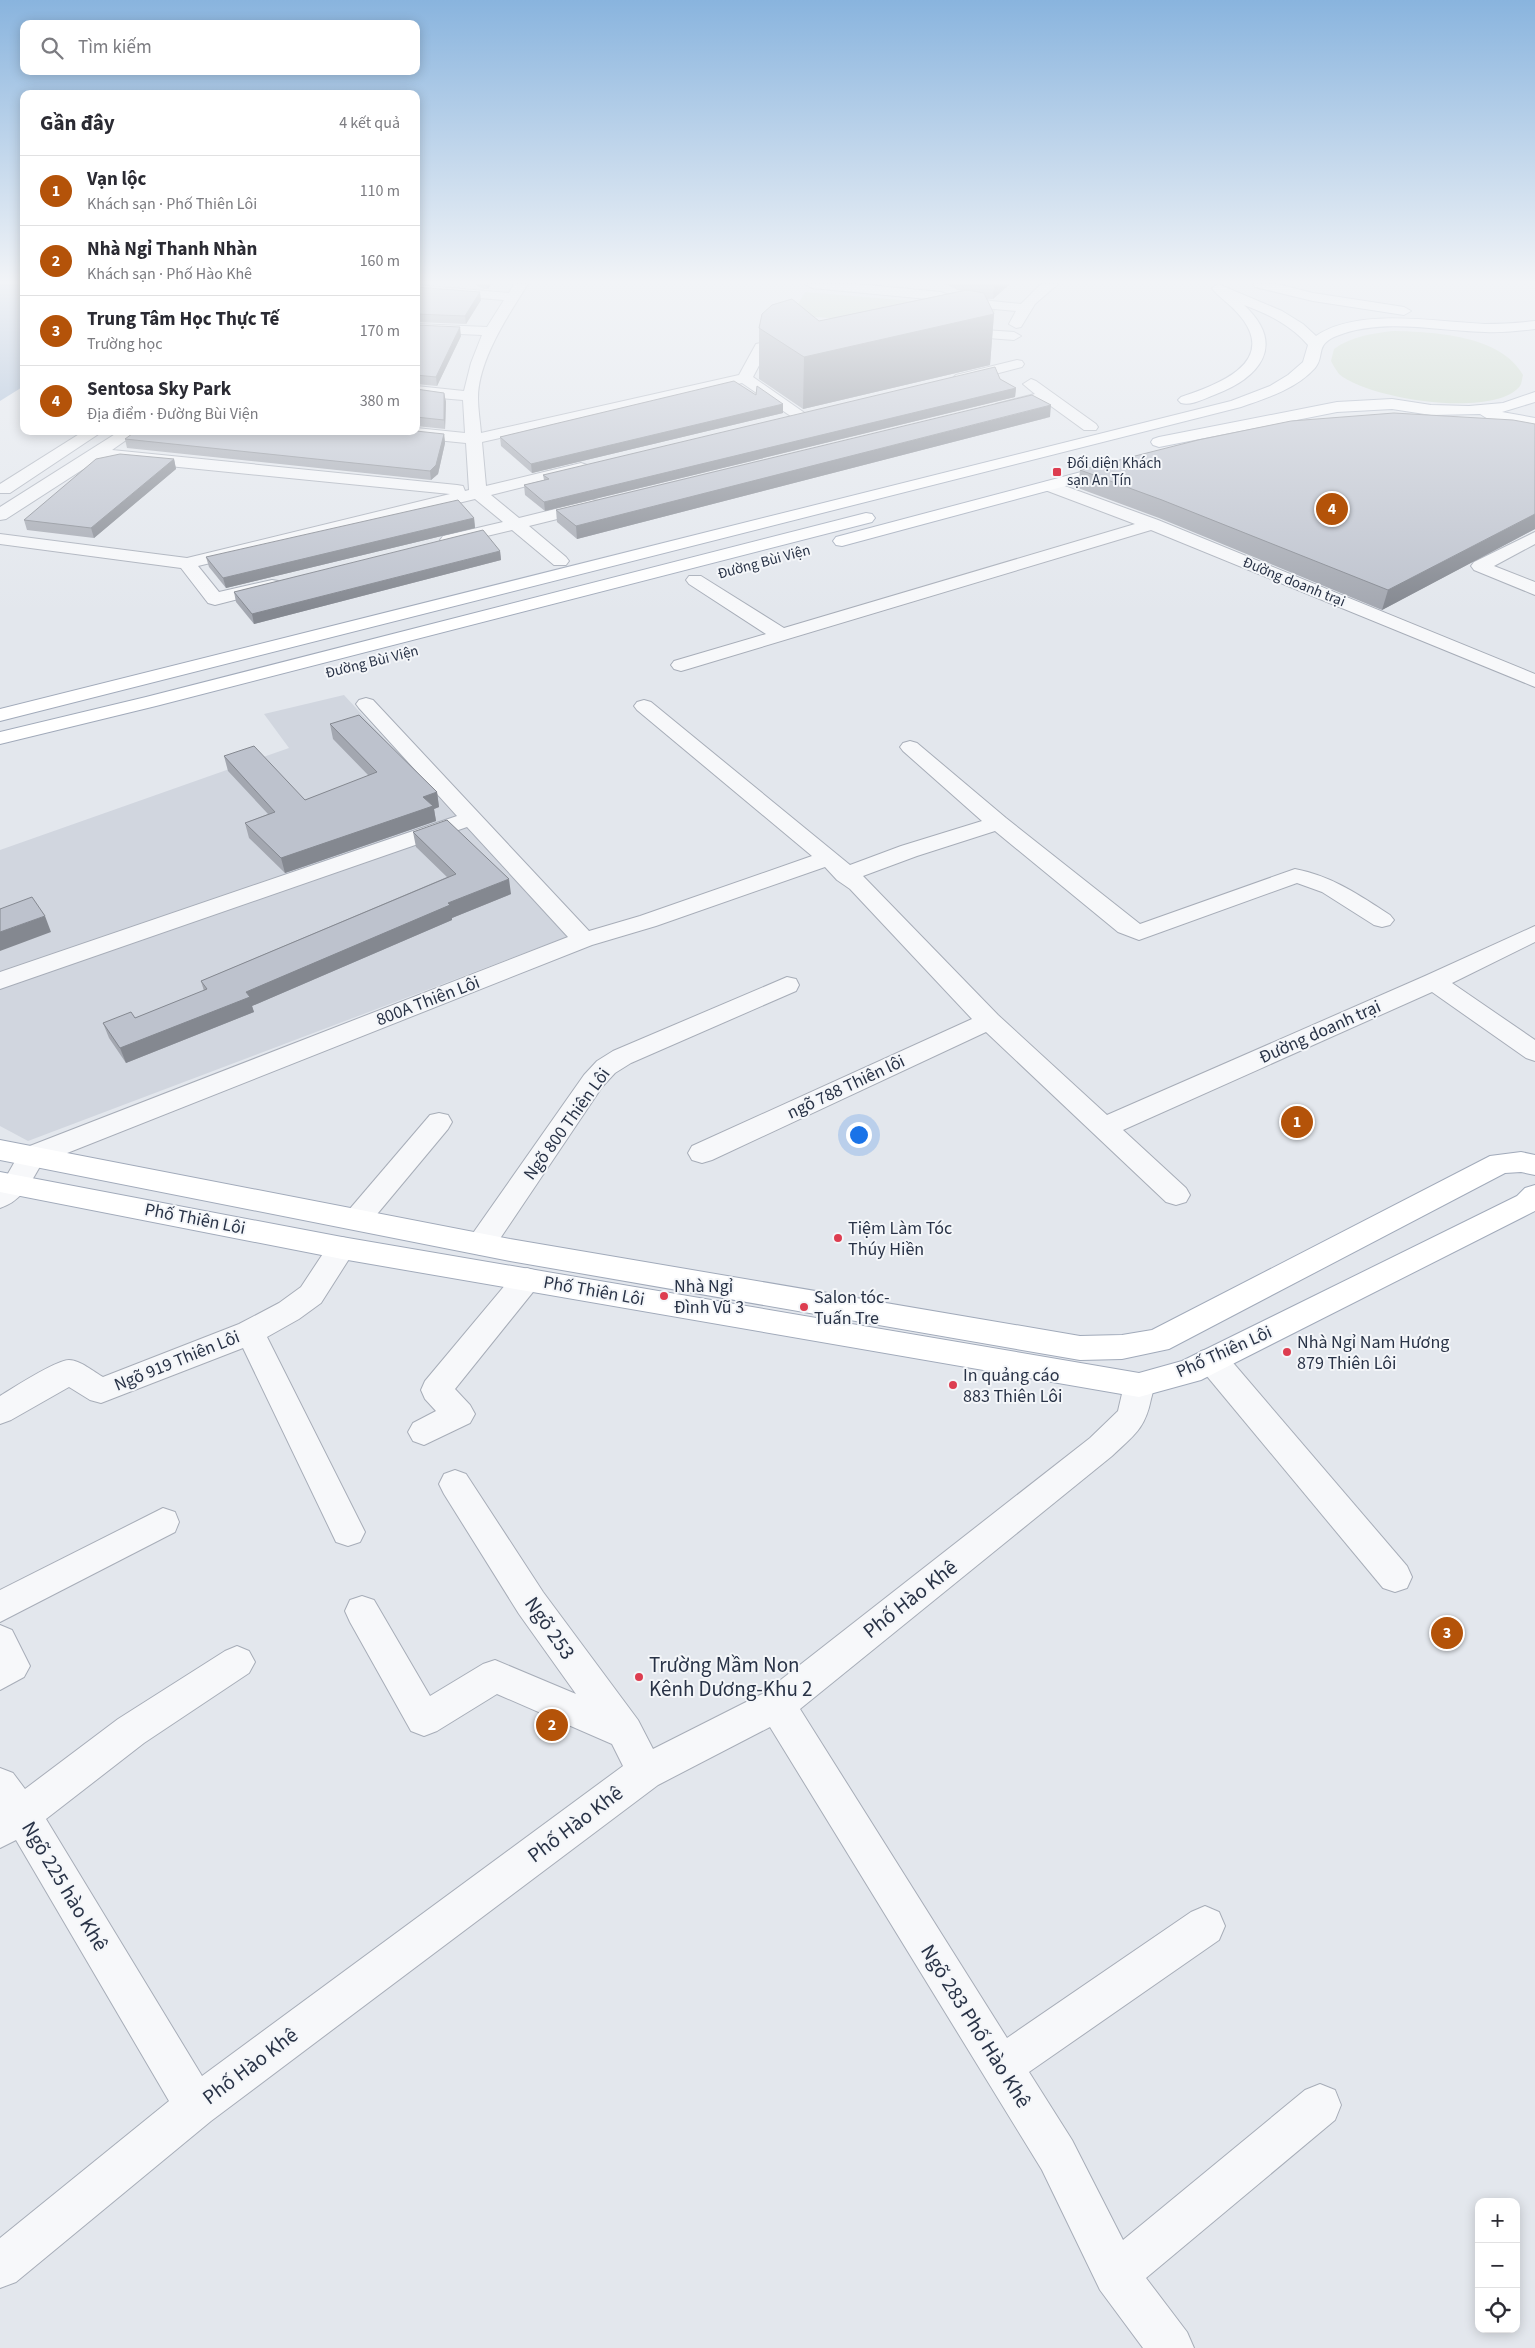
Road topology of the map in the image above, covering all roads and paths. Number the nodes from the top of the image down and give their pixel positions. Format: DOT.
graph roads {
  1 [pos="444,394"];
  2 [pos="678,394"];
  3 [pos="768,394"];
  4 [pos="1042,394"];
  5 [pos="1206,394"];
  6 [pos="1264,394"];
  7 [pos="470,396"];
  8 [pos="1045,396"];
  9 [pos="1535,397"];
  10 [pos="820,411"];
  11 [pos="982,411"];
  12 [pos="801,416"];
  13 [pos="782,420"];
  14 [pos="1474,422"];
  15 [pos="1356,423"];
  16 [pos="1405,423"];
  17 [pos="1535,423"];
  18 [pos="1090,427"];
  19 [pos="420,433"];
  20 [pos="1535,434"];
  21 [pos="89,435"];
  22 [pos="125,435"];
  23 [pos="473,438"];
  24 [pos="1136,450"];
  25 [pos="98,454"];
  26 [pos="601,463"];
  27 [pos="1051,486"];
  28 [pos="4,489"];
  29 [pos="478,492"];
  30 [pos="604,502"];
  31 [pos="0,515"];
  32 [pos="514,524"];
  33 [pos="1152,524"];
  34 [pos="1535,537"];
  35 [pos="0,539"];
  36 [pos="437,543"];
  37 [pos="187,563"];
  38 [pos="566,566"];
  39 [pos="293,579"];
  40 [pos="695,580"];
  41 [pos="676,585"];
  42 [pos="1535,589"];
  43 [pos="628,597"];
  44 [pos="782,635"];
  45 [pos="680,665"];
  46 [pos="134,681"];
  47 [pos="1535,681"];
  48 [pos="0,701"];
  49 [pos="149,702"];
  50 [pos="366,704"];
  51 [pos="644,706"];
  52 [pos="0,715"];
  53 [pos="97,732"];
  54 [pos="0,738"];
  55 [pos="910,747"];
  56 [pos="24,750"];
  57 [pos="0,755"];
  58 [pos="471,818"];
  59 [pos="998,823"];
  60 [pos="837,866"];
  61 [pos="1382,920"];
  62 [pos="1535,933"];
  63 [pos="584,940"];
  64 [pos="0,981"];
  65 [pos="1434,982"];
  66 [pos="786,986"];
  67 [pos="989,1021"];
  68 [pos="1535,1052"];
  69 [pos="439,1122"];
  70 [pos="1103,1128"];
  71 [pos="0,1150"];
  72 [pos="702,1153"];
  73 [pos="32,1156"];
  74 [pos="1535,1165"];
  75 [pos="5,1188"];
  76 [pos="1176,1195"];
  77 [pos="1535,1195"];
  78 [pos="358,1218"];
  79 [pos="481,1244"];
  80 [pos="342,1248"];
  81 [pos="527,1279"];
  82 [pos="250,1332"];
  83 [pos="1122,1347"];
  84 [pos="1212,1360"];
  85 [pos="1139,1385"];
  86 [pos="0,1411"];
  87 [pos="424,1432"];
  88 [pos="456,1484"];
  89 [pos="163,1522"];
  90 [pos="348,1532"];
  91 [pos="1395,1577"];
  92 [pos="0,1607"];
  93 [pos="362,1611"];
  94 [pos="0,1641"];
  95 [pos="237,1662"];
  96 [pos="0,1674"];
  97 [pos="777,1705"];
  98 [pos="624,1732"];
  99 [pos="645,1772"];
  100 [pos="7,1810"];
  101 [pos="1205,1926"];
  102 [pos="1002,2066"];
  103 [pos="1320,2105"];
  104 [pos="196,2106"];
  105 [pos="0,2266"];
  106 [pos="1116,2274"];
  107 [pos="1171,2348"];
  1 -- 7 [label="street"];
  2 -- 23 [label="street"];
  3 -- 12 [label="street"];
  4 -- 8 [label="street"];
  5 -- 18 [label="main road, Đường Bùi Viện"];
  6 -- 24 [label="main road, Đường Bùi Viện"];
  7 -- 23 [label="street"];
  8 -- 11 [label="street"];
  8 -- 18 [label="street"];
  9 -- 14 [label="main road"];
  10 -- 12 [label="street"];
  12 -- 13 [label="street"];
  14 -- 16 [label="main road"];
  14 -- 17 [label="main road"];
  14 -- 20 [label="main road"];
  14 -- 24 [label="main road, Đường Bùi Viện"];
  15 -- 24 [label="main road, Đường Bùi Viện"];
  18 -- 24 [label="main road"];
  18 -- 38 [label="main road, Đường Bùi Viện"];
  19 -- 23 [label="street"];
  21 -- 28 [label="street"];
  22 -- 25 [label="street"];
  23 -- 29 [label="street"];
  24 -- 27 [label="main road, Đường Bùi Viện"];
  24 -- 38 [label="main road, Đường Bùi Viện"];
  24 -- 49 [label="main road, Đường Bùi Viện"];
  25 -- 29 [label="street"];
  25 -- 31 [label="street"];
  26 -- 29 [label="street"];
  27 -- 33 [label="street, Đường doanh trại"];
  27 -- 40 [label="main road, Đường Bùi Viện"];
  29 -- 32 [label="street"];
  29 -- 37 [label="street"];
  30 -- 32 [label="street"];
  32 -- 36 [label="street"];
  32 -- 38 [label="street"];
  33 -- 44 [label="street"];
  33 -- 47 [label="street, Đường doanh trại"];
  34 -- 42 [label="street"];
  35 -- 37 [label="street"];
  37 -- 39 [label="street"];
  38 -- 46 [label="main road, Đường Bùi Viện"];
  38 -- 48 [label="main road, Đường Bùi Viện"];
  40 -- 41 [label="main road, Đường Bùi Viện"];
  40 -- 44 [label="street"];
  43 -- 53 [label="main road, Đường Bùi Viện"];
  44 -- 45 [label="street"];
  46 -- 49 [label="main road"];
  46 -- 52 [label="main road, Đường Bùi Viện"];
  49 -- 54 [label="main road, Đường Bùi Viện"];
  50 -- 58 [label="street"];
  51 -- 60 [label="street"];
  55 -- 59 [label="street"];
  56 -- 57 [label="main road"];
  58 -- 63 [label="street"];
  58 -- 64 [label="street"];
  59 -- 60 [label="street, 800A Thiên Lôi"];
  59 -- 61 [label="street"];
  60 -- 63 [label="street, 800A Thiên Lôi"];
  60 -- 67 [label="street"];
  62 -- 65 [label="street, Đường doanh trại"];
  63 -- 73 [label="street, 800A Thiên Lôi"];
  65 -- 68 [label="street"];
  65 -- 70 [label="street, Đường doanh trại"];
  66 -- 79 [label="street, Ngõ 800 Thiên Lôi"];
  67 -- 70 [label="street"];
  67 -- 72 [label="street, ngõ 788 Thiên lôi"];
  69 -- 78 [label="street"];
  70 -- 76 [label="street"];
  71 -- 73 [label="main road, Phố Thiên Lôi"];
  73 -- 75 [label="street"];
  73 -- 78 [label="main road, Phố Thiên Lôi"];
  74 -- 83 [label="main road, Phố Thiên Lôi"];
  75 -- 80 [label="main road, Phố Thiên Lôi"];
  77 -- 84 [label="main road, Phố Thiên Lôi"];
  78 -- 79 [label="main road, Phố Thiên Lôi"];
  79 -- 83 [label="main road, Phố Thiên Lôi"];
  80 -- 81 [label="main road, Phố Thiên Lôi"];
  80 -- 82 [label="street, Ngõ 919 Thiên Lôi"];
  81 -- 85 [label="main road, Phố Thiên Lôi"];
  81 -- 87 [label="street"];
  82 -- 86 [label="street, Ngõ 919 Thiên Lôi"];
  82 -- 90 [label="street, Ngõ 919 Thiên Lôi"];
  83 -- 85 [label="main road"];
  84 -- 85 [label="main road, Phố Thiên Lôi"];
  84 -- 91 [label="street"];
  85 -- 97 [label="street, Phố Hào Khê"];
  88 -- 98 [label="street, Ngõ 253"];
  89 -- 92 [label="street"];
  93 -- 98 [label="street"];
  94 -- 96 [label="street"];
  95 -- 100 [label="street, Ngõ 225 hào Khê"];
  97 -- 99 [label="street, Phố Hào Khê"];
  97 -- 102 [label="street, Ngõ 283 Phố Hào Khê"];
  98 -- 99 [label="street, Ngõ 253"];
  99 -- 104 [label="street, Phố Hào Khê"];
  100 -- 104 [label="street, Ngõ 225 hào Khê"];
  101 -- 102 [label="street"];
  102 -- 106 [label="street, Ngõ 283 Phố Hào Khê"];
  103 -- 106 [label="street"];
  104 -- 105 [label="street, Phố Hào Khê"];
  106 -- 107 [label="street, Ngõ 283 Phố Hào Khê"];
}
